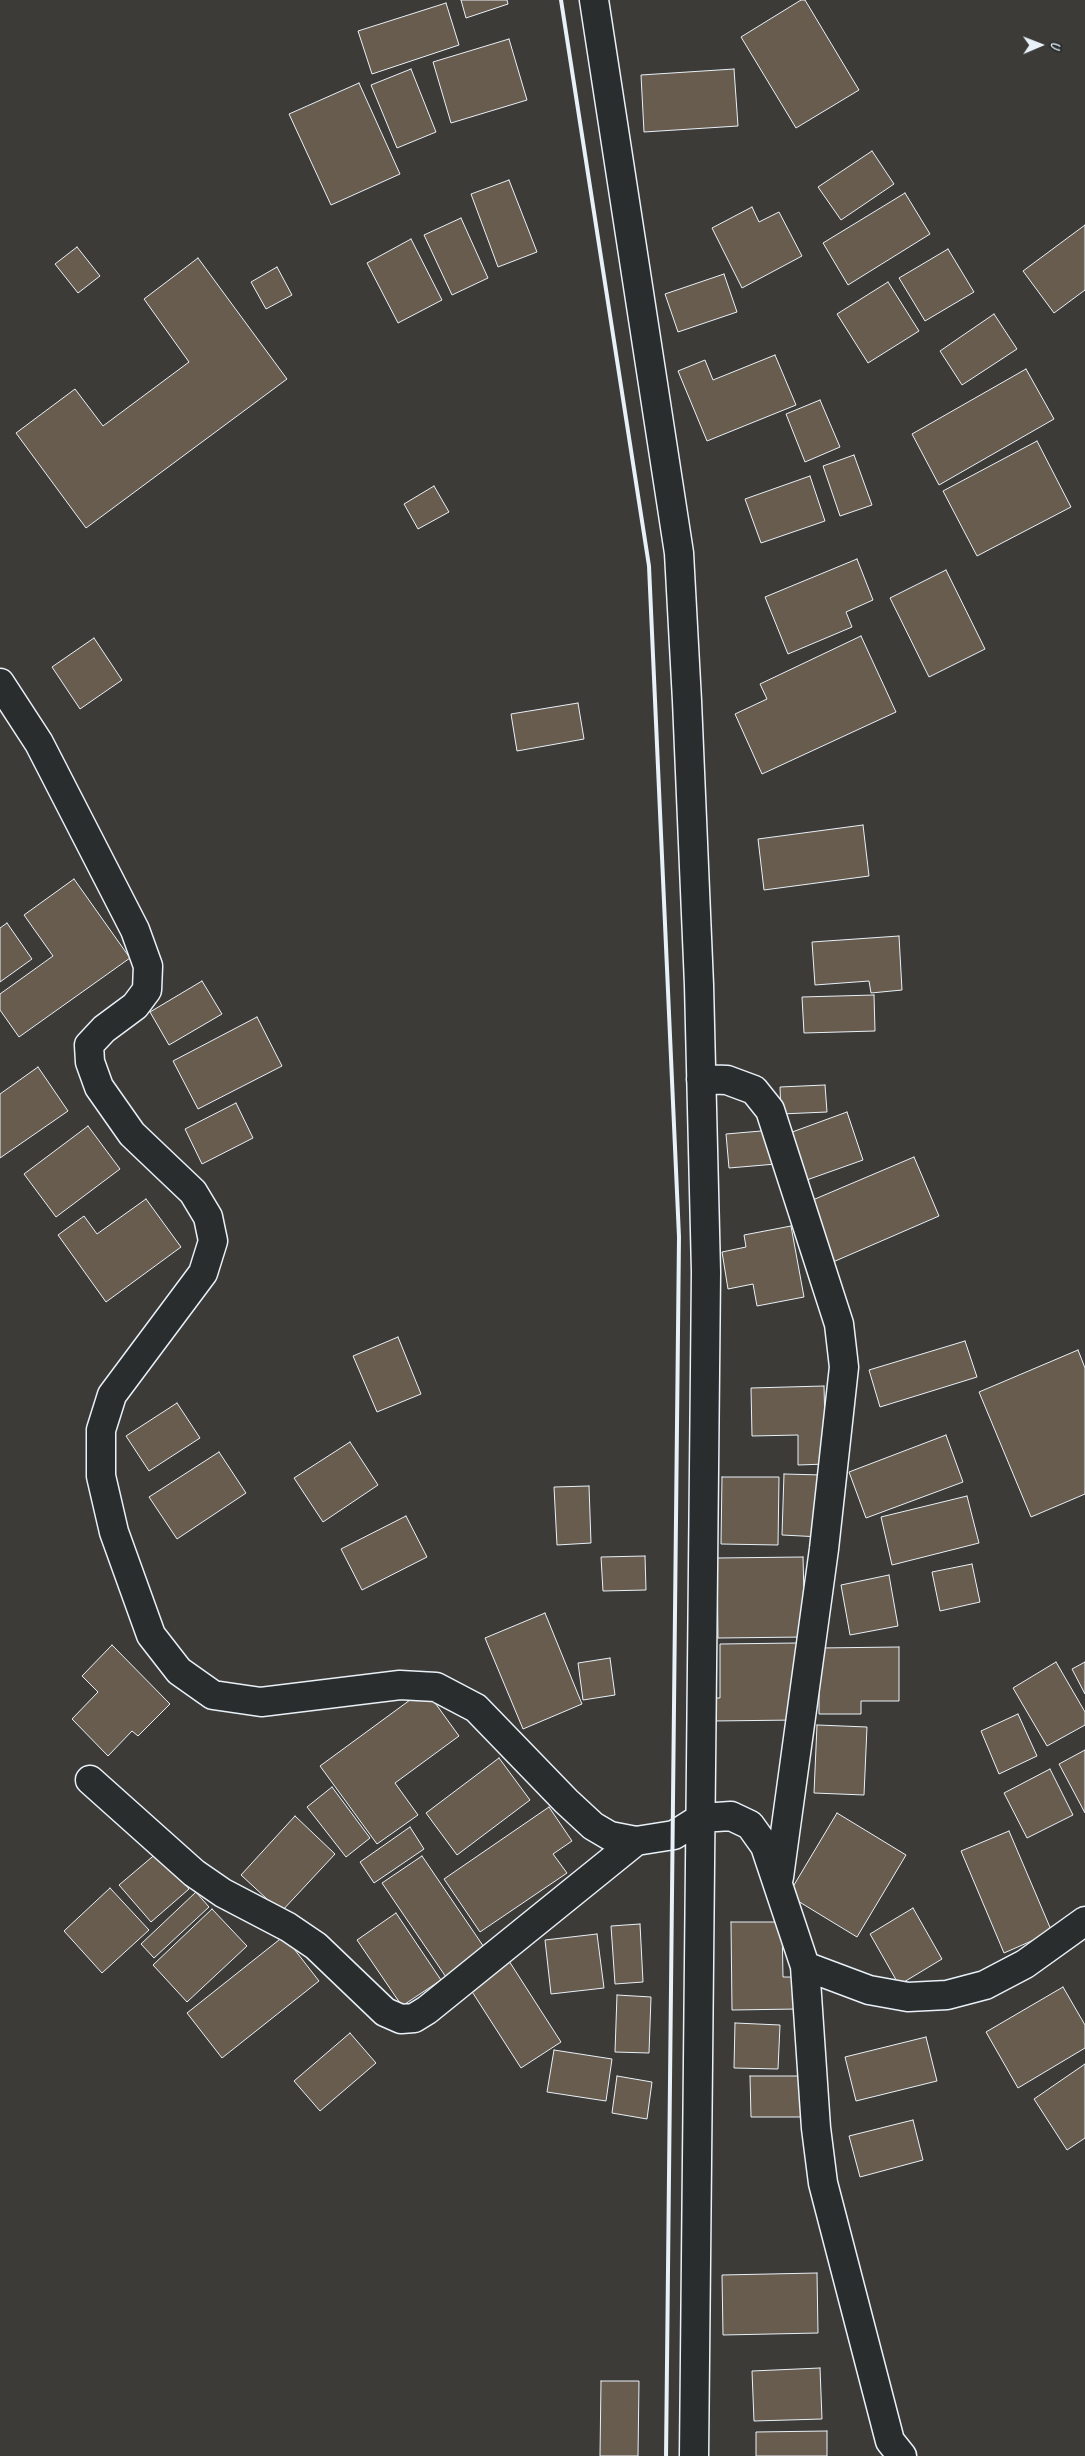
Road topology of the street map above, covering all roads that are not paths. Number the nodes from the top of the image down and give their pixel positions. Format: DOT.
graph roads {
  1 [pos="594,0"];
  2 [pos="0,682"];
  3 [pos="701,1079"];
  4 [pos="90,1780"];
  5 [pos="701,1818"];
  6 [pos="636,1841"];
  7 [pos="778,1884"];
  8 [pos="1085,1921"];
  9 [pos="806,1966"];
  10 [pos="893,2451"];
  11 [pos="694,2456"];
  1 -- 3 [label="street"];
  2 -- 6 [label="street"];
  3 -- 5 [label="street"];
  3 -- 7 [label="street"];
  4 -- 6 [label="street"];
  5 -- 6 [label="street"];
  5 -- 7 [label="street"];
  5 -- 11 [label="street"];
  7 -- 9 [label="street"];
  8 -- 9 [label="street"];
  9 -- 10 [label="street"];
}
